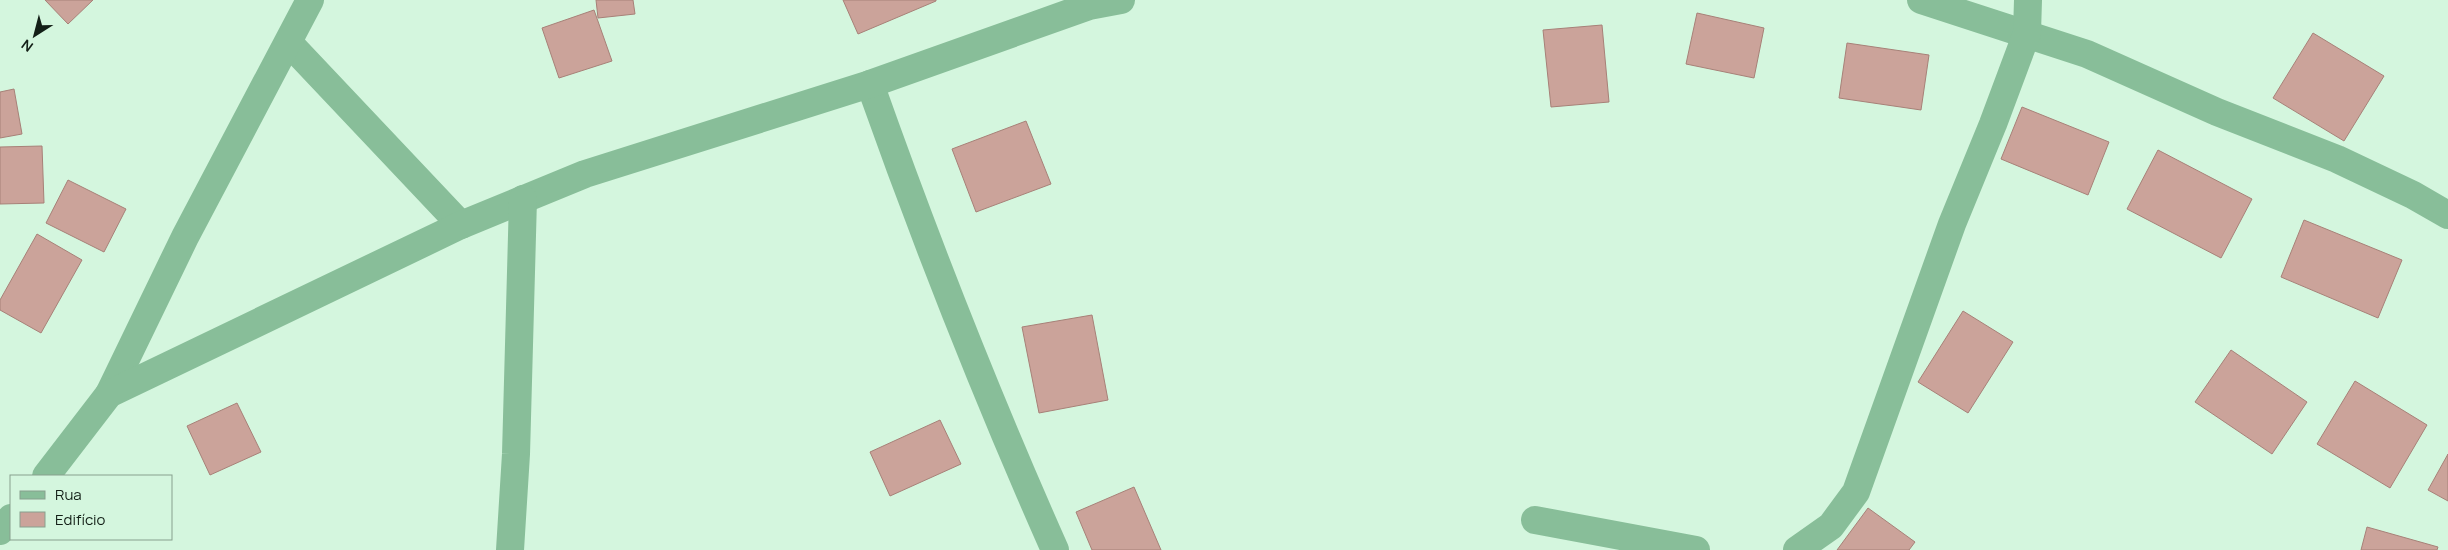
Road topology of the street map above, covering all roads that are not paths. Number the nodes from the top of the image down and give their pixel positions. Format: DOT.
graph roads {
  1 [pos="310,0"];
  2 [pos="1121,0"];
  3 [pos="1921,0"];
  4 [pos="2028,0"];
  5 [pos="1089,3"];
  6 [pos="2027,33"];
  7 [pos="289,43"];
  8 [pos="870,84"];
  9 [pos="523,198"];
  10 [pos="2448,216"];
  11 [pos="461,225"];
  12 [pos="109,394"];
  13 [pos="47,475"];
  14 [pos="10,519"];
  15 [pos="1534,520"];
  16 [pos="0,531"];
  17 [pos="510,550"];
  18 [pos="1055,550"];
  19 [pos="1696,550"];
  20 [pos="1797,550"];
  1 -- 7 [label="street"];
  2 -- 5 [label="street"];
  3 -- 6 [label="street"];
  4 -- 6 [label="street"];
  5 -- 8 [label="street"];
  6 -- 10 [label="street"];
  6 -- 20 [label="street"];
  7 -- 11 [label="street"];
  7 -- 12 [label="street"];
  8 -- 9 [label="street"];
  8 -- 18 [label="street"];
  9 -- 11 [label="street"];
  9 -- 17 [label="street"];
  11 -- 12 [label="street"];
  12 -- 13 [label="street"];
  14 -- 16 [label="street"];
  15 -- 19 [label="street"];
}
